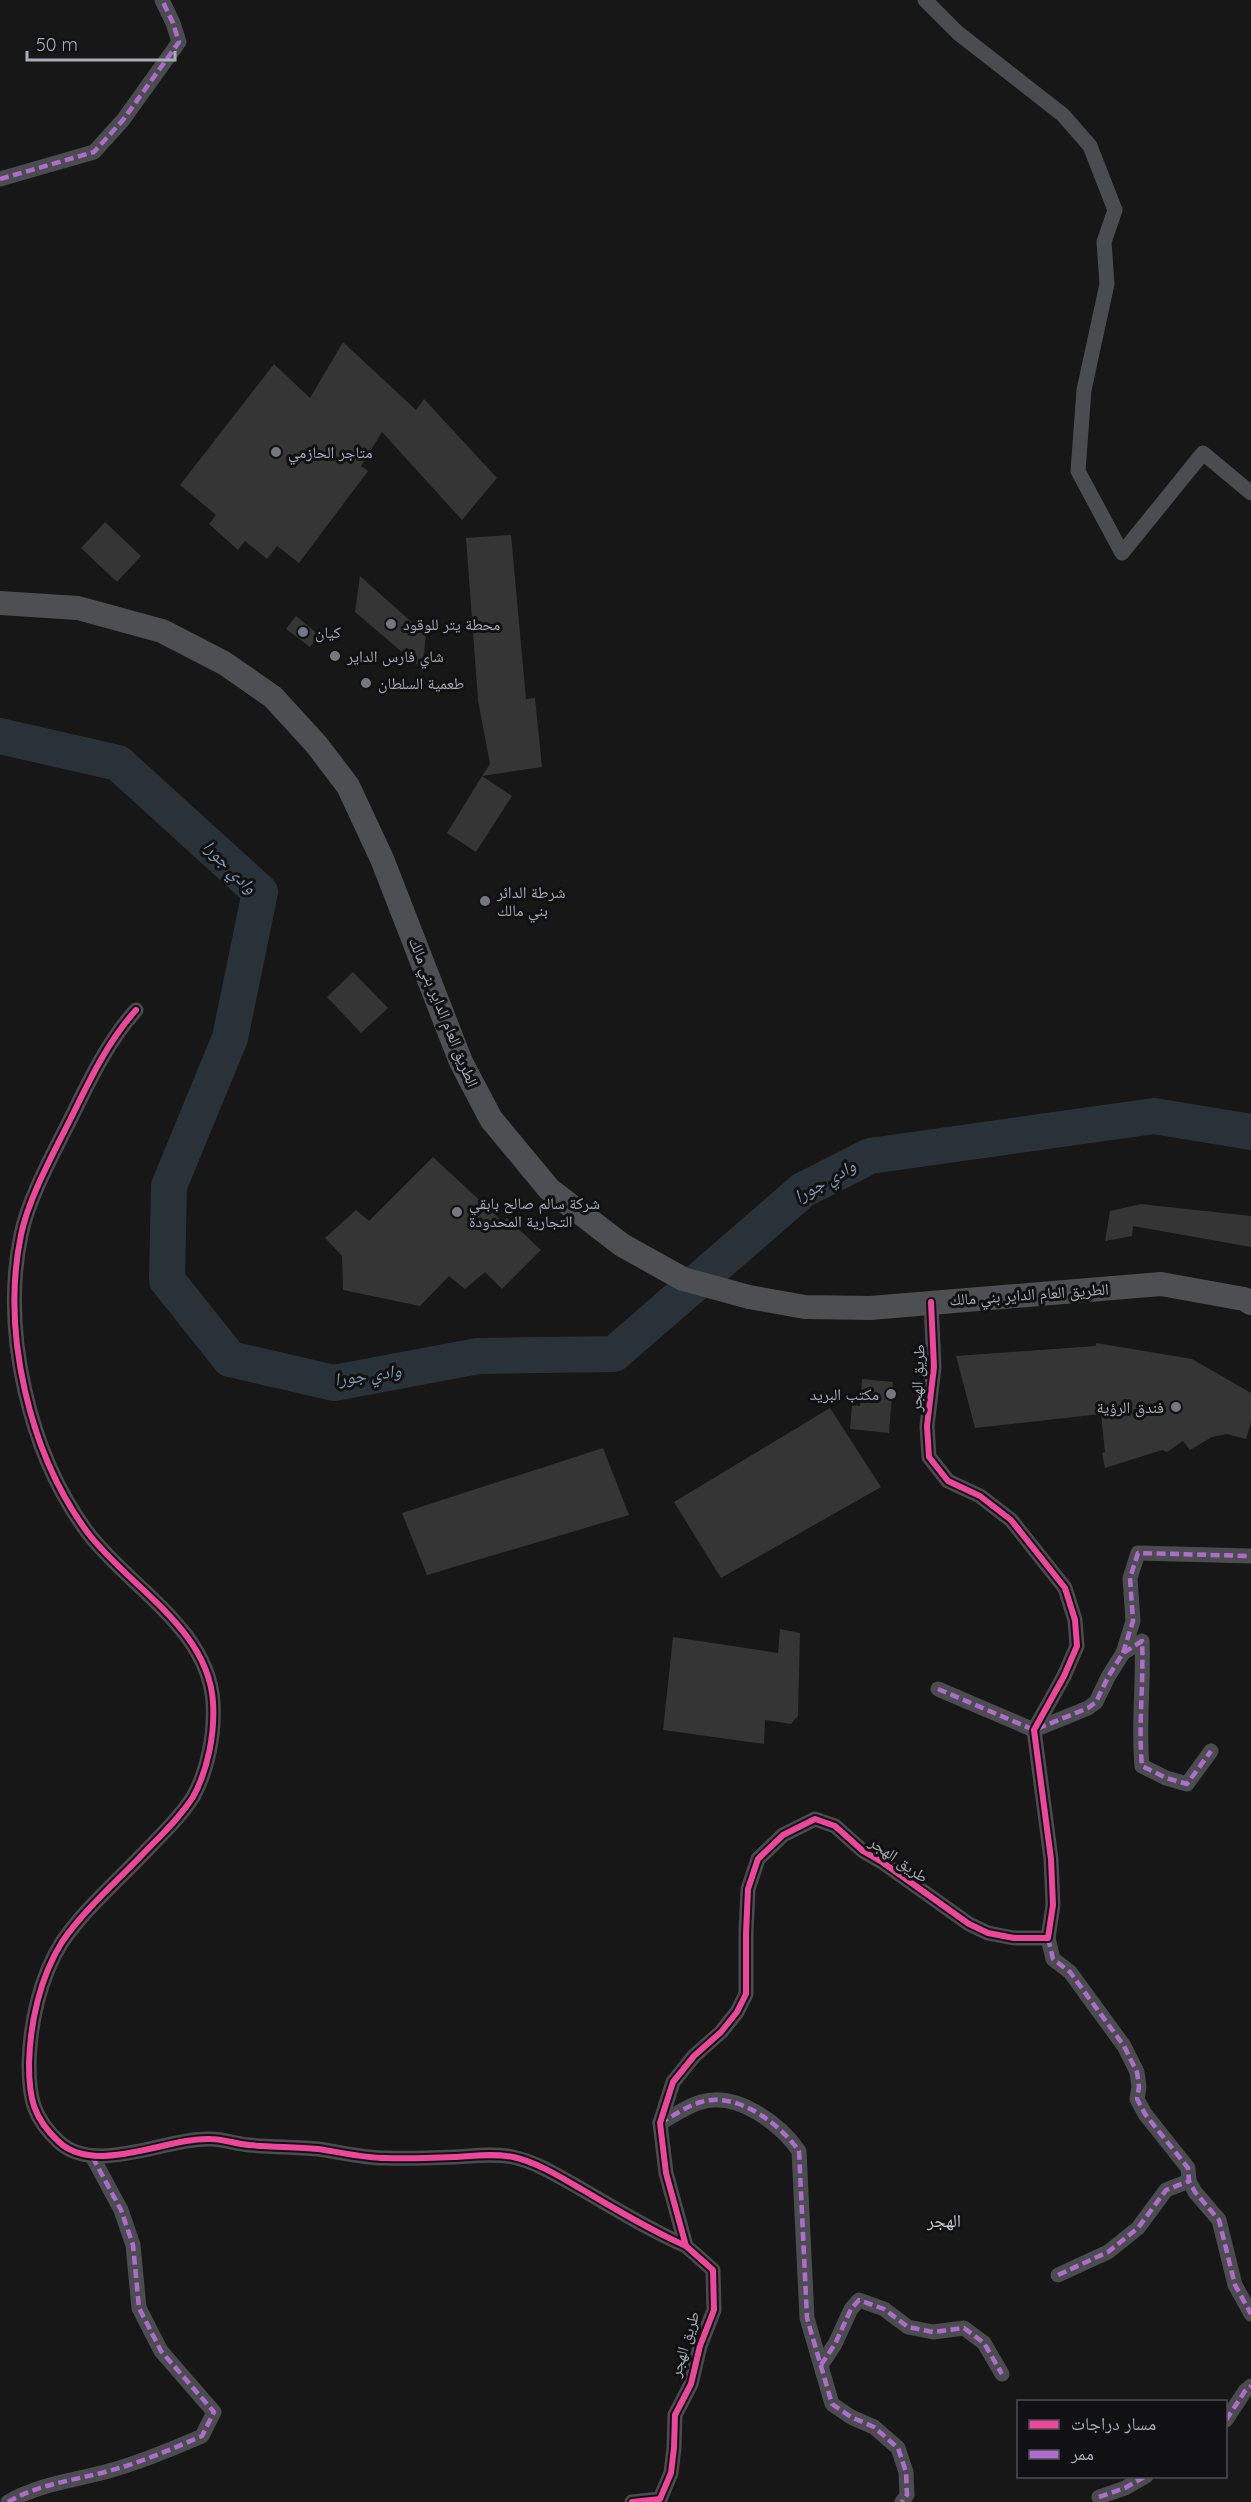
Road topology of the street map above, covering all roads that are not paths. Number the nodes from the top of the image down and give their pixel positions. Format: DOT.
graph roads {
  1 [pos="162,0"];
  2 [pos="925,0"];
  3 [pos="0,179"];
  4 [pos="1251,493"];
  5 [pos="0,603"];
  6 [pos="136,1010"];
  7 [pos="931,1302"];
  8 [pos="1251,1302"];
  9 [pos="1251,1556"];
  10 [pos="1123,1653"];
  11 [pos="938,1689"];
  12 [pos="1034,1731"];
  13 [pos="1211,1751"];
  14 [pos="1048,1938"];
  15 [pos="660,2123"];
  16 [pos="92,2156"];
  17 [pos="1189,2181"];
  18 [pos="686,2246"];
  19 [pos="1058,2274"];
  20 [pos="1251,2314"];
  21 [pos="821,2365"];
  22 [pos="1002,2374"];
  23 [pos="1251,2386"];
  24 [pos="1227,2418"];
  25 [pos="1142,2478"];
  26 [pos="1099,2497"];
  27 [pos="660,2500"];
  28 [pos="8,2502"];
  29 [pos="632,2502"];
  30 [pos="902,2502"];
  1 -- 3 [label="street"];
  2 -- 4 [label="street"];
  5 -- 7 [label="main road, الطريق العام الداير بني مالك"];
  6 -- 16 [label="street"];
  7 -- 8 [label="main road, الطريق العام الداير بني مالك"];
  7 -- 12 [label="street, طريق الهجر"];
  9 -- 10 [label="street"];
  10 -- 12 [label="street"];
  10 -- 13 [label="street"];
  11 -- 12 [label="street"];
  12 -- 14 [label="street"];
  14 -- 15 [label="street, طريق الهجر"];
  14 -- 17 [label="street"];
  15 -- 18 [label="street, طريق الهجر"];
  15 -- 21 [label="street"];
  16 -- 18 [label="street"];
  16 -- 28 [label="street"];
  17 -- 19 [label="street"];
  17 -- 20 [label="street"];
  18 -- 27 [label="street, طريق الهجر"];
  21 -- 22 [label="street"];
  21 -- 30 [label="street"];
  23 -- 24 [label="street"];
  25 -- 26 [label="street"];
  27 -- 29 [label="street, طريق الهجر"];
}
